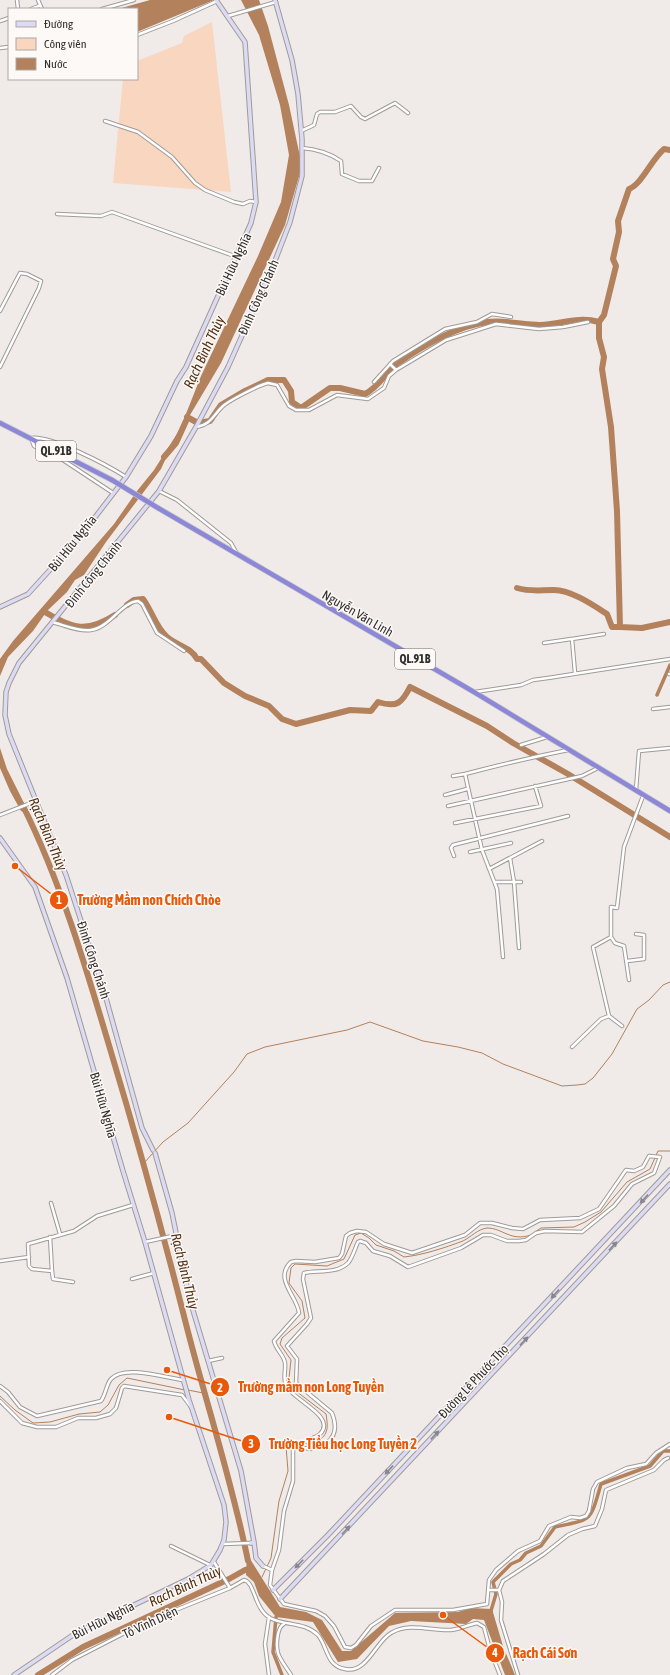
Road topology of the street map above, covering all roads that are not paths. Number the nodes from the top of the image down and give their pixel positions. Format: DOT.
graph roads {
  1 [pos="38,0"];
  2 [pos="134,0"];
  3 [pos="216,0"];
  4 [pos="275,1"];
  5 [pos="39,6"];
  6 [pos="34,8"];
  7 [pos="106,8"];
  8 [pos="228,16"];
  9 [pos="138,35"];
  10 [pos="408,113"];
  11 [pos="105,121"];
  12 [pos="301,130"];
  13 [pos="302,148"];
  14 [pos="379,168"];
  15 [pos="256,202"];
  16 [pos="57,214"];
  17 [pos="237,257"];
  18 [pos="0,311"];
  19 [pos="511,317"];
  20 [pos="588,322"];
  21 [pos="390,364"];
  22 [pos="1,365"];
  23 [pos="395,370"];
  24 [pos="374,382"];
  25 [pos="0,423"];
  26 [pos="197,426"];
  27 [pos="31,438"];
  28 [pos="126,477"];
  29 [pos="159,491"];
  30 [pos="113,494"];
  31 [pos="236,554"];
  32 [pos="0,607"];
  33 [pos="52,622"];
  34 [pos="604,634"];
  35 [pos="572,639"];
  36 [pos="544,643"];
  37 [pos="184,651"];
  38 [pos="670,659"];
  39 [pos="575,674"];
  40 [pos="474,692"];
  41 [pos="670,707"];
  42 [pos="653,709"];
  43 [pos="547,737"];
  44 [pos="521,745"];
  45 [pos="670,748"];
  46 [pos="568,750"];
  47 [pos="598,768"];
  48 [pos="465,774"];
  49 [pos="453,776"];
  50 [pos="535,786"];
  51 [pos="468,789"];
  52 [pos="636,791"];
  53 [pos="445,795"];
  54 [pos="644,795"];
  55 [pos="36,800"];
  56 [pos="470,800"];
  57 [pos="448,806"];
  58 [pos="670,811"];
  59 [pos="0,814"];
  60 [pos="568,816"];
  61 [pos="475,820"];
  62 [pos="455,824"];
  63 [pos="0,838"];
  64 [pos="479,838"];
  65 [pos="542,841"];
  66 [pos="511,843"];
  67 [pos="482,850"];
  68 [pos="470,852"];
  69 [pos="454,856"];
  70 [pos="510,858"];
  71 [pos="489,869"];
  72 [pos="495,882"];
  73 [pos="514,882"];
  74 [pos="521,882"];
  75 [pos="636,934"];
  76 [pos="611,937"];
  77 [pos="519,948"];
  78 [pos="503,957"];
  79 [pos="627,961"];
  80 [pos="629,980"];
  81 [pos="609,1016"];
  82 [pos="622,1026"];
  83 [pos="572,1047"];
  84 [pos="670,1170"];
  85 [pos="670,1184"];
  86 [pos="655,1187"];
  87 [pos="662,1193"];
  88 [pos="51,1203"];
  89 [pos="133,1205"];
  90 [pos="60,1234"];
  91 [pos="176,1235"];
  92 [pos="50,1236"];
  93 [pos="145,1242"];
  94 [pos="29,1257"];
  95 [pos="0,1261"];
  96 [pos="52,1272"];
  97 [pos="154,1273"];
  98 [pos="132,1279"];
  99 [pos="72,1282"];
  100 [pos="222,1358"];
  101 [pos="208,1362"];
  102 [pos="184,1381"];
  103 [pos="468,1385"];
  104 [pos="0,1386"];
  105 [pos="476,1392"];
  106 [pos="0,1401"];
  107 [pos="192,1409"];
  108 [pos="670,1444"];
  109 [pos="310,1448"];
  110 [pos="668,1458"];
  111 [pos="328,1535"];
  112 [pos="335,1542"];
  113 [pos="253,1543"];
  114 [pos="223,1544"];
  115 [pos="171,1546"];
  116 [pos="214,1562"];
  117 [pos="211,1565"];
  118 [pos="263,1566"];
  119 [pos="271,1570"];
  120 [pos="230,1586"];
  121 [pos="273,1590"];
  122 [pos="489,1590"];
  123 [pos="498,1590"];
  124 [pos="280,1599"];
  125 [pos="270,1618"];
  126 [pos="283,1623"];
  127 [pos="14,1675"];
  128 [pos="52,1675"];
  129 [pos="269,1675"];
  130 [pos="291,1675"];
  131 [pos="500,1675"];
  132 [pos="518,1675"];
  1 -- 5 [label="street"];
  2 -- 7 [label="street"];
  3 -- 8 [label="street, Bùi Hữu Nghĩa"];
  3 -- 9 [label="street"];
  4 -- 8 [label="street"];
  4 -- 12 [label="street, Đinh Công Chánh"];
  5 -- 6 [label="street"];
  8 -- 15 [label="street, Bùi Hữu Nghĩa"];
  10 -- 12 [label="street"];
  11 -- 15 [label="street"];
  12 -- 13 [label="street, Đinh Công Chánh"];
  13 -- 14 [label="street"];
  13 -- 26 [label="street, Đinh Công Chánh"];
  15 -- 17 [label="street, Bùi Hữu Nghĩa"];
  16 -- 17 [label="street"];
  17 -- 28 [label="street, Bùi Hữu Nghĩa"];
  18 -- 22 [label="street"];
  19 -- 21 [label="street"];
  20 -- 23 [label="street"];
  21 -- 23 [label="street"];
  21 -- 24 [label="street"];
  23 -- 26 [label="street"];
  25 -- 27 [label="highway, QL.91B"];
  26 -- 29 [label="street, Đinh Công Chánh"];
  27 -- 28 [label="street"];
  27 -- 30 [label="street"];
  27 -- 31 [label="highway, Nguyễn Văn Linh / QL.91B, bridge"];
  28 -- 30 [label="street, Bùi Hữu Nghĩa"];
  29 -- 31 [label="street"];
  29 -- 33 [label="street, Đinh Công Chánh"];
  30 -- 32 [label="street, Bùi Hữu Nghĩa"];
  31 -- 40 [label="highway, Nguyễn Văn Linh / QL.91B"];
  33 -- 37 [label="street"];
  33 -- 55 [label="street, Đinh Công Chánh"];
  34 -- 35 [label="street"];
  35 -- 36 [label="street"];
  35 -- 39 [label="street"];
  38 -- 39 [label="street"];
  39 -- 40 [label="street"];
  40 -- 43 [label="highway, Nguyễn Văn Linh / QL.91B"];
  41 -- 42 [label="street"];
  43 -- 44 [label="street"];
  43 -- 46 [label="highway, Nguyễn Văn Linh / QL.91B"];
  45 -- 52 [label="street"];
  46 -- 47 [label="highway, Nguyễn Văn Linh / QL.91B"];
  46 -- 48 [label="street"];
  47 -- 50 [label="street"];
  47 -- 52 [label="highway, Nguyễn Văn Linh / QL.91B"];
  48 -- 49 [label="street"];
  48 -- 51 [label="street"];
  50 -- 56 [label="street"];
  50 -- 61 [label="street"];
  51 -- 53 [label="street"];
  51 -- 56 [label="street"];
  52 -- 54 [label="highway, Nguyễn Văn Linh / QL.91B"];
  54 -- 58 [label="highway, Nguyễn Văn Linh / QL.91B"];
  54 -- 76 [label="street"];
  55 -- 59 [label="street"];
  55 -- 91 [label="street, Đinh Công Chánh"];
  56 -- 57 [label="street"];
  56 -- 61 [label="street"];
  60 -- 64 [label="street"];
  61 -- 62 [label="street"];
  61 -- 64 [label="street"];
  63 -- 89 [label="street, Bùi Hữu Nghĩa"];
  64 -- 67 [label="street"];
  64 -- 69 [label="street"];
  65 -- 70 [label="street"];
  66 -- 67 [label="street"];
  67 -- 68 [label="street"];
  67 -- 71 [label="street"];
  70 -- 71 [label="street"];
  70 -- 73 [label="street"];
  71 -- 72 [label="street"];
  72 -- 73 [label="street"];
  72 -- 78 [label="street"];
  73 -- 74 [label="street"];
  73 -- 77 [label="street"];
  75 -- 79 [label="street"];
  76 -- 79 [label="street"];
  76 -- 81 [label="street"];
  79 -- 80 [label="street"];
  81 -- 82 [label="street"];
  81 -- 83 [label="street"];
  84 -- 86 [label="street, Đường Lê Phước Thọ"];
  85 -- 87 [label="street, Đường Lê Phước Thọ"];
  86 -- 87 [label="street"];
  86 -- 103 [label="street, Đường Lê Phước Thọ, one-way"];
  105 -- 87 [label="street, Đường Lê Phước Thọ, one-way"];
  88 -- 90 [label="street"];
  89 -- 90 [label="street"];
  89 -- 93 [label="street, Bùi Hữu Nghĩa"];
  90 -- 92 [label="street"];
  91 -- 93 [label="street"];
  91 -- 101 [label="street, Đinh Công Chánh"];
  92 -- 94 [label="street"];
  92 -- 96 [label="street"];
  93 -- 97 [label="street, Bùi Hữu Nghĩa"];
  94 -- 95 [label="street"];
  94 -- 96 [label="street"];
  96 -- 99 [label="street"];
  97 -- 98 [label="street"];
  97 -- 102 [label="street, Bùi Hữu Nghĩa"];
  100 -- 101 [label="street"];
  101 -- 113 [label="street, Đinh Công Chánh"];
  102 -- 104 [label="street"];
  102 -- 107 [label="street, Bùi Hữu Nghĩa"];
  103 -- 105 [label="street"];
  103 -- 111 [label="street, Đường Lê Phước Thọ, one-way"];
  112 -- 105 [label="street, Đường Lê Phước Thọ, one-way"];
  106 -- 107 [label="street"];
  107 -- 114 [label="street, Bùi Hữu Nghĩa"];
  108 -- 122 [label="street"];
  109 -- 109 [label="street"];
  109 -- 119 [label="street"];
  110 -- 123 [label="street"];
  111 -- 112 [label="street"];
  111 -- 121 [label="street, Đường Lê Phước Thọ, one-way"];
  112 -- 124 [label="street, Đường Lê Phước Thọ"];
  113 -- 114 [label="street"];
  113 -- 118 [label="street, Đinh Công Chánh"];
  114 -- 116 [label="street, Bùi Hữu Nghĩa"];
  115 -- 117 [label="street"];
  116 -- 117 [label="street, Bùi Hữu Nghĩa"];
  116 -- 120 [label="street"];
  117 -- 127 [label="street, Bùi Hữu Nghĩa"];
  118 -- 119 [label="street"];
  119 -- 121 [label="street"];
  120 -- 125 [label="street, Tô Vĩnh Diện"];
  120 -- 128 [label="street, Tô Vĩnh Diện"];
  121 -- 124 [label="street"];
  122 -- 123 [label="street"];
  122 -- 124 [label="street"];
  123 -- 132 [label="street"];
  125 -- 126 [label="street"];
  125 -- 129 [label="street"];
  126 -- 130 [label="street"];
  126 -- 131 [label="street"];
}
